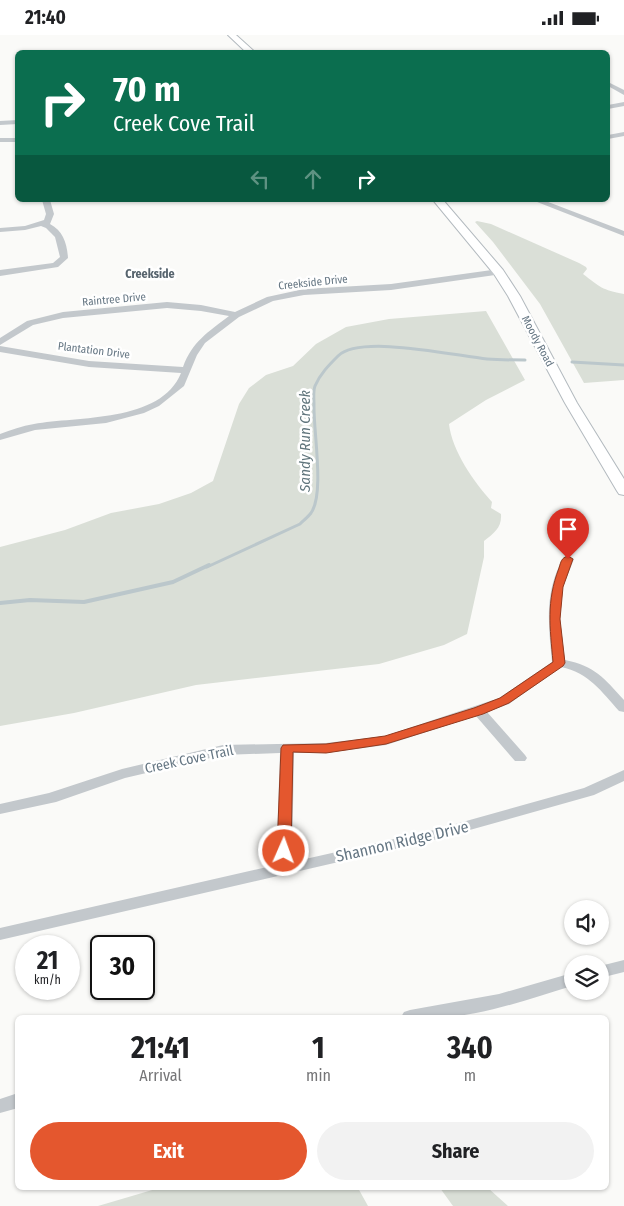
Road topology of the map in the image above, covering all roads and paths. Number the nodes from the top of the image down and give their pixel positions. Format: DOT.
graph roads {
  1 [pos="232,35"];
  2 [pos="249,50"];
  3 [pos="610,86"];
  4 [pos="624,86"];
  5 [pos="624,93"];
  6 [pos="624,104"];
  7 [pos="610,107"];
  8 [pos="624,110"];
  9 [pos="610,112"];
  10 [pos="15,122"];
  11 [pos="0,123"];
  12 [pos="624,134"];
  13 [pos="610,137"];
  14 [pos="0,140"];
  15 [pos="15,140"];
  16 [pos="46,202"];
  17 [pos="440,202"];
  18 [pos="541,202"];
  19 [pos="43,224"];
  20 [pos="0,230"];
  21 [pos="624,234"];
  22 [pos="499,272"];
  23 [pos="0,273"];
  24 [pos="236,315"];
  25 [pos="0,342"];
  26 [pos="0,349"];
  27 [pos="186,370"];
  28 [pos="0,437"];
  29 [pos="624,491"];
  30 [pos="568,559"];
  31 [pos="559,663"];
  32 [pos="622,703"];
  33 [pos="479,711"];
  34 [pos="287,748"];
  35 [pos="520,758"];
  36 [pos="624,775"];
  37 [pos="0,809"];
  38 [pos="284,868"];
  39 [pos="0,934"];
  40 [pos="624,966"];
  41 [pos="609,970"];
  42 [pos="564,982"];
  43 [pos="421,1015"];
  1 -- 2 [label="main road"];
  3 -- 4 [label="street"];
  3 -- 5 [label="street"];
  6 -- 7 [label="street"];
  8 -- 9 [label="street"];
  10 -- 11 [label="street"];
  12 -- 13 [label="street"];
  14 -- 15 [label="street"];
  16 -- 19 [label="street"];
  17 -- 22 [label="main road, Moody Road"];
  18 -- 21 [label="street"];
  19 -- 20 [label="street"];
  19 -- 23 [label="street"];
  22 -- 24 [label="street, Creekside Drive"];
  22 -- 29 [label="main road, Moody Road"];
  24 -- 25 [label="street, Raintree Drive"];
  24 -- 27 [label="street, Creekside Drive"];
  26 -- 27 [label="street, Plantation Drive"];
  27 -- 28 [label="street, Creekside Drive"];
  30 -- 31 [label="street"];
  31 -- 32 [label="street"];
  31 -- 33 [label="street, Creek Cove Trail"];
  33 -- 34 [label="street, Creek Cove Trail"];
  33 -- 35 [label="street"];
  34 -- 37 [label="street, Creek Cove Trail"];
  34 -- 38 [label="street"];
  36 -- 38 [label="street, Shannon Ridge Drive"];
  38 -- 39 [label="street, Shannon Ridge Drive"];
  40 -- 41 [label="street"];
  42 -- 43 [label="street"];
}
